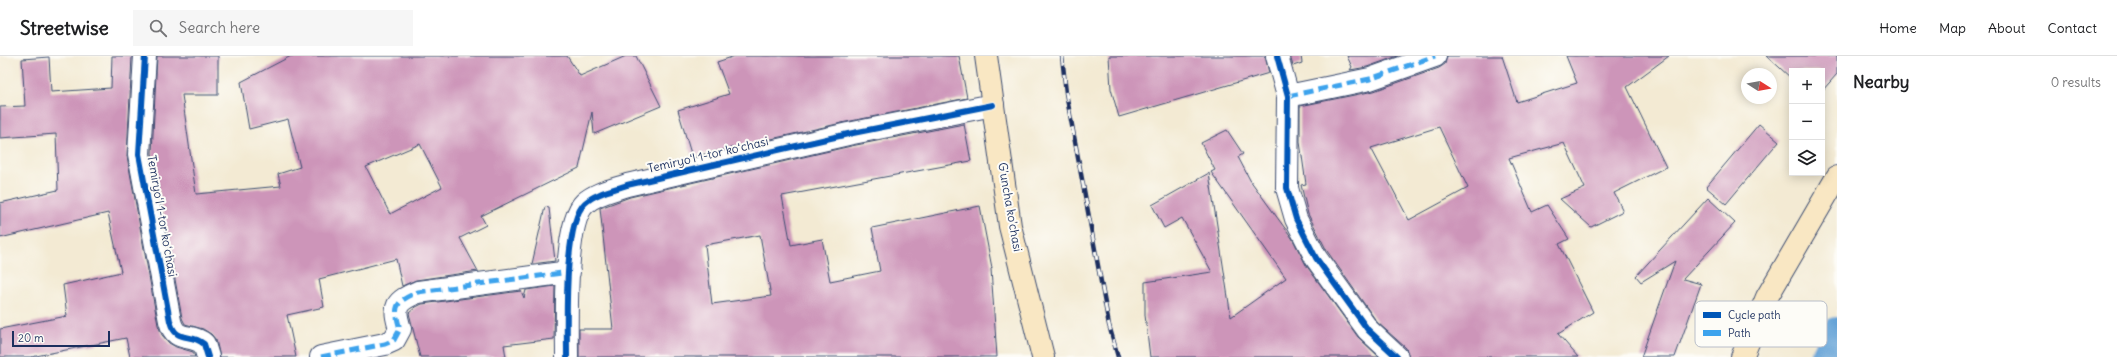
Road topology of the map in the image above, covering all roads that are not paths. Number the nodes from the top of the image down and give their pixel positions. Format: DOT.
graph roads {
  1 [pos="145,56"];
  2 [pos="986,56"];
  3 [pos="1276,56"];
  4 [pos="1436,56"];
  5 [pos="1288,96"];
  6 [pos="994,105"];
  7 [pos="1837,177"];
  8 [pos="569,272"];
  9 [pos="1765,301"];
  10 [pos="1746,347"];
  11 [pos="208,357"];
  12 [pos="321,357"];
  13 [pos="567,357"];
  14 [pos="1043,357"];
  15 [pos="1397,357"];
  16 [pos="1742,357"];
  1 -- 11 [label="street, Temiryoʻl 1-tor koʻchasi"];
  2 -- 6 [label="street, G'uncha ko'chasi"];
  3 -- 5 [label="street"];
  4 -- 5 [label="street"];
  5 -- 15 [label="street"];
  6 -- 8 [label="street, Temiryoʻl 1-tor koʻchasi"];
  6 -- 14 [label="street, G'uncha ko'chasi"];
  7 -- 9 [label="street"];
  8 -- 12 [label="street"];
  8 -- 13 [label="street, Temiryoʻl 1-tor koʻchasi"];
  10 -- 16 [label="street"];
}
